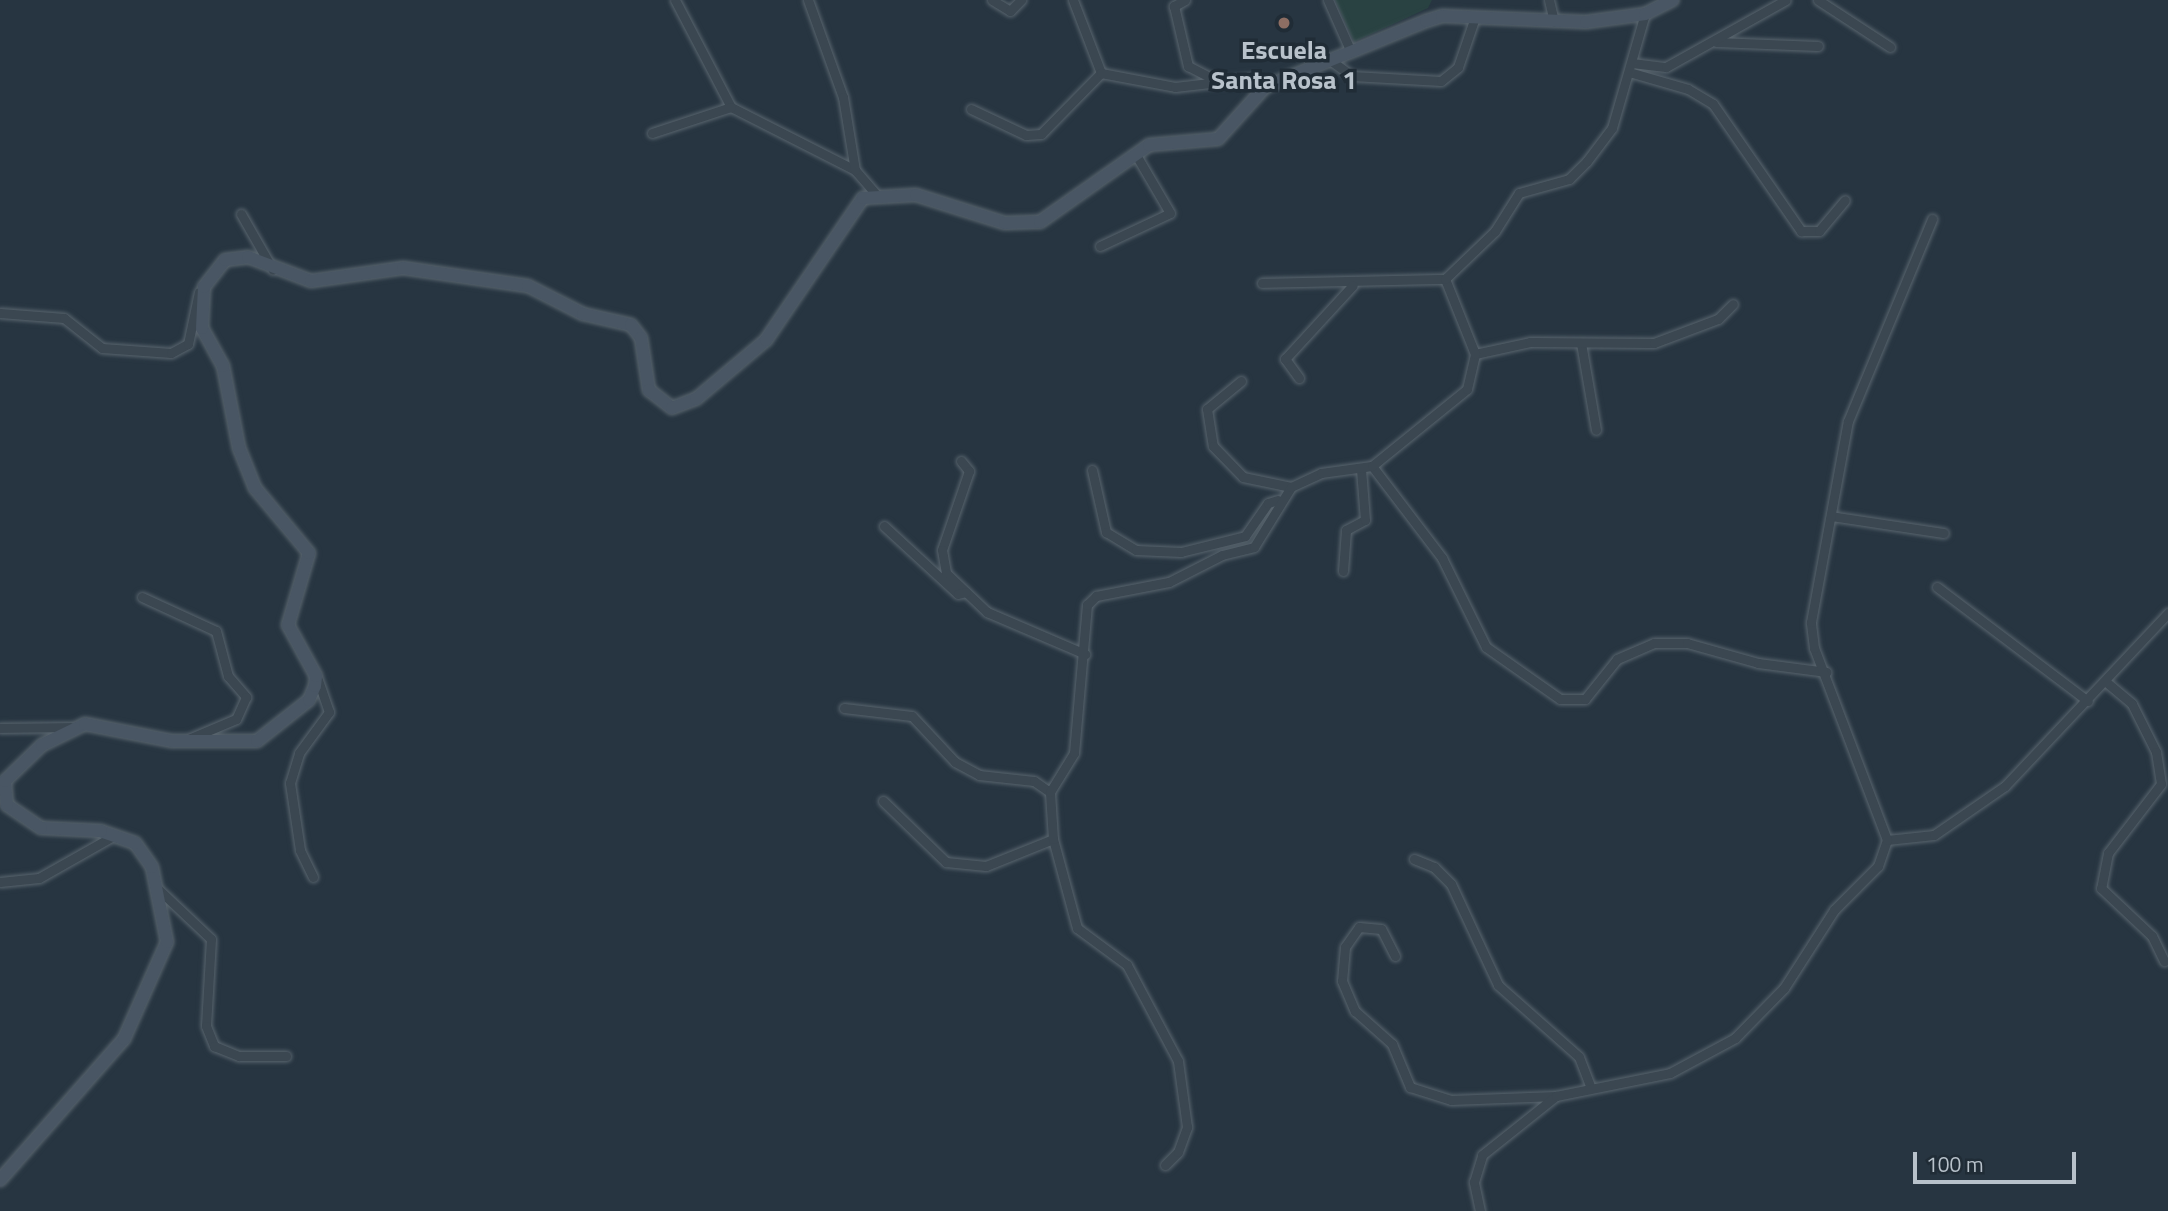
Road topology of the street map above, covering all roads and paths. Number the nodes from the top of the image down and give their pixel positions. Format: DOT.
graph roads {
  1 [pos="675,0"];
  2 [pos="808,0"];
  3 [pos="992,0"];
  4 [pos="1021,0"];
  5 [pos="1073,0"];
  6 [pos="1185,0"];
  7 [pos="1328,0"];
  8 [pos="1549,0"];
  9 [pos="1673,0"];
  10 [pos="1786,0"];
  11 [pos="1818,0"];
  12 [pos="1645,14"];
  13 [pos="1475,17"];
  14 [pos="1554,21"];
  15 [pos="1707,44"];
  16 [pos="1818,46"];
  17 [pos="1890,47"];
  18 [pos="1351,52"];
  19 [pos="1330,60"];
  20 [pos="1631,68"];
  21 [pos="1101,73"];
  22 [pos="1223,81"];
  23 [pos="1265,87"];
  24 [pos="731,107"];
  25 [pos="971,110"];
  26 [pos="652,133"];
  27 [pos="1135,153"];
  28 [pos="855,170"];
  29 [pos="876,194"];
  30 [pos="1845,200"];
  31 [pos="241,214"];
  32 [pos="1932,219"];
  33 [pos="1100,246"];
  34 [pos="273,271"];
  35 [pos="1445,279"];
  36 [pos="1262,283"];
  37 [pos="1353,285"];
  38 [pos="204,287"];
  39 [pos="1733,304"];
  40 [pos="0,313"];
  41 [pos="1581,343"];
  42 [pos="1475,354"];
  43 [pos="1299,378"];
  44 [pos="1241,381"];
  45 [pos="1597,430"];
  46 [pos="961,461"];
  47 [pos="1373,466"];
  48 [pos="1361,469"];
  49 [pos="1092,470"];
  50 [pos="1291,487"];
  51 [pos="1278,500"];
  52 [pos="1831,516"];
  53 [pos="884,526"];
  54 [pos="1944,533"];
  55 [pos="1343,571"];
  56 [pos="1937,587"];
  57 [pos="966,592"];
  58 [pos="142,597"];
  59 [pos="2168,613"];
  60 [pos="1086,654"];
  61 [pos="1826,672"];
  62 [pos="316,676"];
  63 [pos="2105,681"];
  64 [pos="2088,701"];
  65 [pos="844,708"];
  66 [pos="0,727"];
  67 [pos="70,727"];
  68 [pos="185,742"];
  69 [pos="1050,792"];
  70 [pos="883,801"];
  71 [pos="117,834"];
  72 [pos="1053,839"];
  73 [pos="1887,840"];
  74 [pos="1414,859"];
  75 [pos="313,877"];
  76 [pos="0,882"];
  77 [pos="153,885"];
  78 [pos="1395,956"];
  79 [pos="2164,961"];
  80 [pos="286,1056"];
  81 [pos="1590,1085"];
  82 [pos="1556,1096"];
  83 [pos="1165,1165"];
  84 [pos="0,1180"];
  85 [pos="1480,1211"];
  1 -- 24 [label="street"];
  2 -- 28 [label="street"];
  3 -- 4 [label="street"];
  5 -- 21 [label="street"];
  6 -- 22 [label="street"];
  7 -- 18 [label="street"];
  8 -- 14 [label="street"];
  9 -- 12 [label="street"];
  10 -- 15 [label="street"];
  11 -- 17 [label="street"];
  12 -- 14 [label="street"];
  12 -- 20 [label="street"];
  13 -- 14 [label="street"];
  13 -- 18 [label="street"];
  13 -- 19 [label="street"];
  15 -- 16 [label="street"];
  15 -- 20 [label="street"];
  18 -- 19 [label="street"];
  19 -- 23 [label="street"];
  20 -- 30 [label="street"];
  20 -- 35 [label="street"];
  21 -- 22 [label="street"];
  21 -- 25 [label="street"];
  22 -- 23 [label="street"];
  23 -- 27 [label="street"];
  24 -- 26 [label="street"];
  24 -- 28 [label="street"];
  27 -- 29 [label="street"];
  27 -- 33 [label="street"];
  28 -- 29 [label="street"];
  29 -- 34 [label="street"];
  31 -- 34 [label="street"];
  32 -- 52 [label="street"];
  34 -- 38 [label="street"];
  35 -- 37 [label="street"];
  35 -- 42 [label="street"];
  36 -- 37 [label="street"];
  37 -- 43 [label="street"];
  38 -- 40 [label="street"];
  38 -- 62 [label="street"];
  39 -- 41 [label="street"];
  41 -- 42 [label="street"];
  41 -- 45 [label="street"];
  42 -- 47 [label="street"];
  44 -- 50 [label="street"];
  46 -- 57 [label="street"];
  47 -- 48 [label="street"];
  47 -- 61 [label="street"];
  48 -- 50 [label="street"];
  48 -- 55 [label="street"];
  49 -- 51 [label="street"];
  50 -- 51 [label="street"];
  51 -- 60 [label="street"];
  52 -- 54 [label="street"];
  52 -- 61 [label="street"];
  53 -- 57 [label="street"];
  56 -- 64 [label="street"];
  57 -- 60 [label="street"];
  58 -- 68 [label="street"];
  59 -- 63 [label="street"];
  60 -- 69 [label="street"];
  61 -- 73 [label="street"];
  62 -- 68 [label="street"];
  62 -- 75 [label="street"];
  63 -- 64 [label="street"];
  63 -- 79 [label="street"];
  64 -- 73 [label="street"];
  65 -- 69 [label="street"];
  66 -- 67 [label="street"];
  67 -- 68 [label="street"];
  67 -- 71 [label="street"];
  69 -- 72 [label="street"];
  70 -- 72 [label="street"];
  71 -- 76 [label="street"];
  71 -- 77 [label="street"];
  72 -- 83 [label="street"];
  73 -- 81 [label="street"];
  74 -- 81 [label="street"];
  77 -- 80 [label="street"];
  77 -- 84 [label="street"];
  78 -- 82 [label="street"];
  81 -- 82 [label="street"];
  82 -- 85 [label="street"];
}
